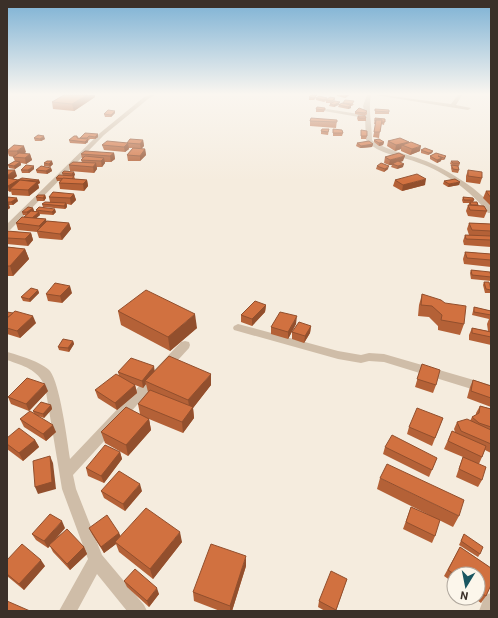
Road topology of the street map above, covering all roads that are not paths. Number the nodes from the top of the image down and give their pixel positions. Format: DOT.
graph roads {
  1 [pos="114,124"];
  2 [pos="368,124"];
  3 [pos="491,211"];
  4 [pos="7,228"];
  5 [pos="238,328"];
  6 [pos="185,345"];
  7 [pos="7,356"];
  8 [pos="491,390"];
  9 [pos="66,473"];
  10 [pos="96,560"];
  11 [pos="491,601"];
  12 [pos="68,611"];
  13 [pos="138,611"];
  14 [pos="488,611"];
  1 -- 4 [label="street"];
  2 -- 3 [label="street"];
  5 -- 8 [label="street"];
  6 -- 9 [label="street"];
  7 -- 9 [label="street"];
  9 -- 10 [label="street"];
  10 -- 12 [label="street"];
  10 -- 13 [label="street"];
  11 -- 14 [label="street"];
}
